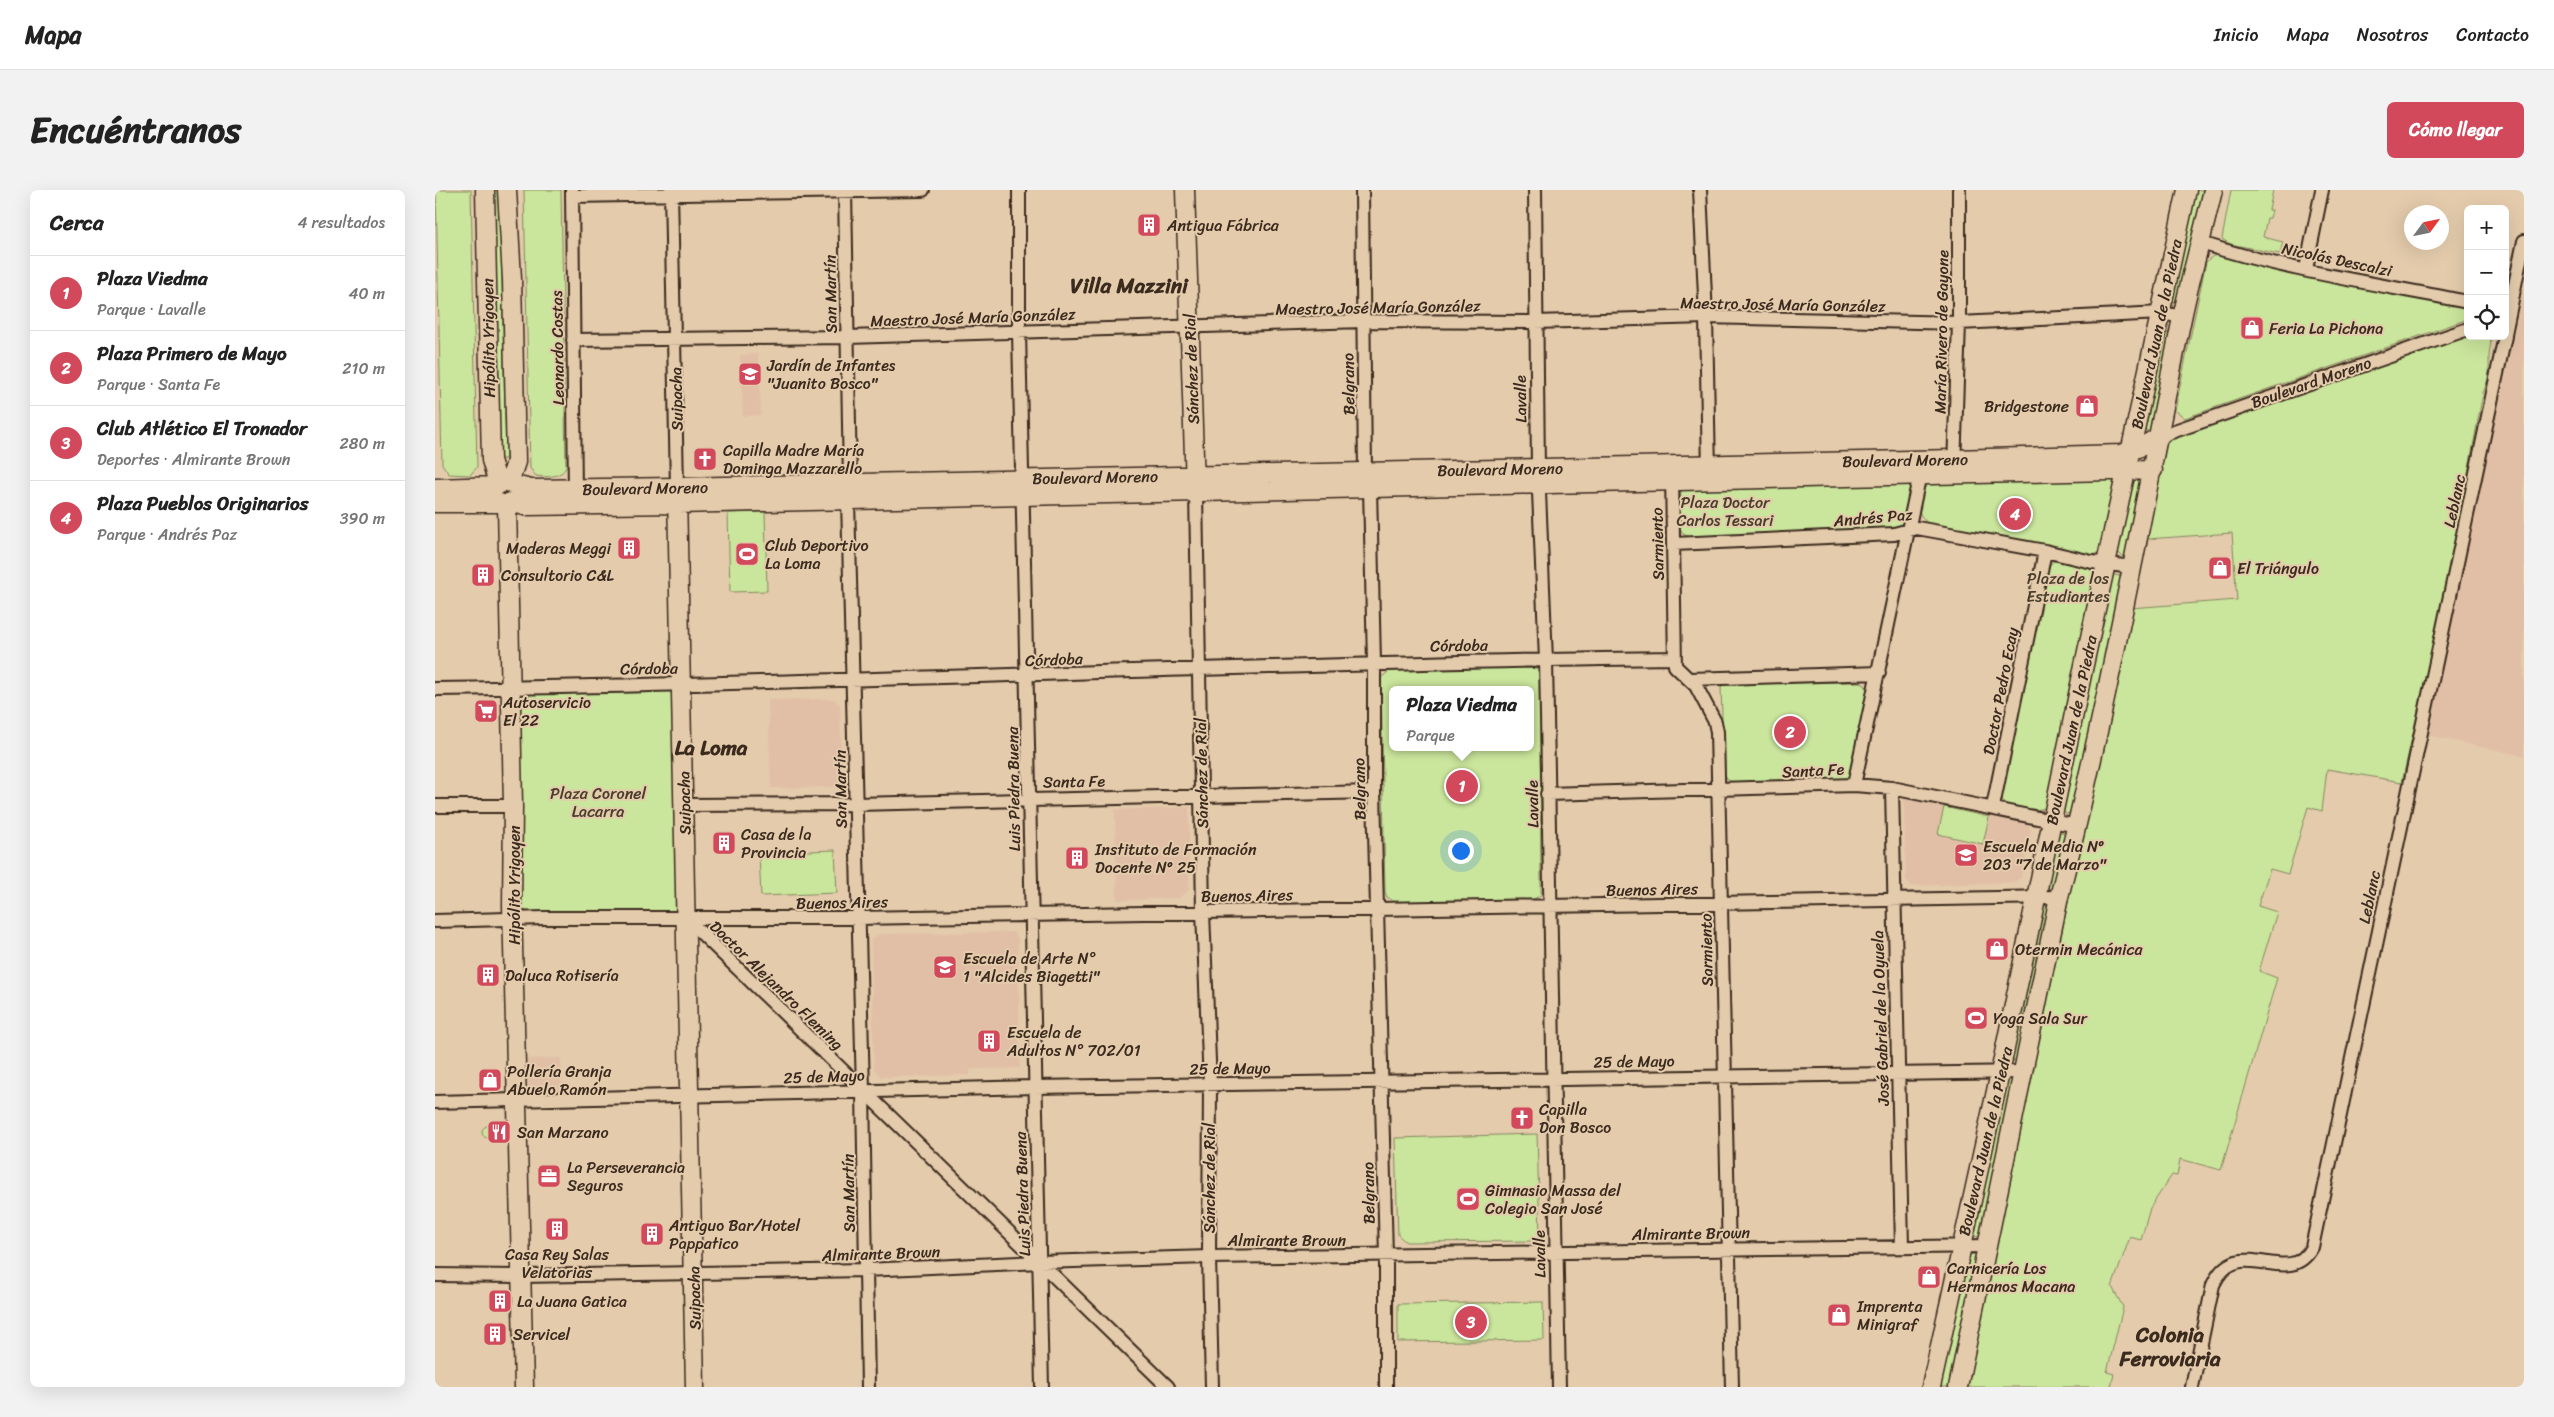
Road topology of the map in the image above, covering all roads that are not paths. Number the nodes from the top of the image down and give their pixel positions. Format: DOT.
graph roads {
  1 [pos="485,190"];
  2 [pos="507,190"];
  3 [pos="923,190"];
  4 [pos="1019,190"];
  5 [pos="1185,190"];
  6 [pos="1362,190"];
  7 [pos="1535,190"];
  8 [pos="1700,190"];
  9 [pos="1959,190"];
  10 [pos="2187,190"];
  11 [pos="2213,190"];
  12 [pos="2322,190"];
  13 [pos="845,191"];
  14 [pos="671,192"];
  15 [pos="572,193"];
  16 [pos="2524,241"];
  17 [pos="2201,243"];
  18 [pos="2305,269"];
  19 [pos="2464,301"];
  20 [pos="2509,303"];
  21 [pos="2161,313"];
  22 [pos="1706,317"];
  23 [pos="2183,317"];
  24 [pos="1363,321"];
  25 [pos="1535,322"];
  26 [pos="1959,323"];
  27 [pos="1190,328"];
  28 [pos="2464,330"];
  29 [pos="1019,332"];
  30 [pos="847,337"];
  31 [pos="675,339"];
  32 [pos="573,340"];
  33 [pos="2504,340"];
  34 [pos="2160,436"];
  35 [pos="2131,451"];
  36 [pos="1921,467"];
  37 [pos="1954,467"];
  38 [pos="2153,470"];
  39 [pos="2126,472"];
  40 [pos="1709,473"];
  41 [pos="1672,474"];
  42 [pos="1539,477"];
  43 [pos="1367,480"];
  44 [pos="1195,483"];
  45 [pos="1023,487"];
  46 [pos="435,488"];
  47 [pos="504,492"];
  48 [pos="849,492"];
  49 [pos="677,496"];
  50 [pos="575,497"];
  51 [pos="435,503"];
  52 [pos="1908,529"];
  53 [pos="1674,544"];
  54 [pos="2045,551"];
  55 [pos="2107,565"];
  56 [pos="2132,567"];
  57 [pos="1674,658"];
  58 [pos="1546,660"];
  59 [pos="1374,664"];
  60 [pos="1199,669"];
  61 [pos="1879,673"];
  62 [pos="1028,676"];
  63 [pos="1690,679"];
  64 [pos="853,680"];
  65 [pos="681,684"];
  66 [pos="511,688"];
  67 [pos="435,689"];
  68 [pos="1855,784"];
  69 [pos="1892,788"];
  70 [pos="1719,790"];
  71 [pos="1374,792"];
  72 [pos="1202,794"];
  73 [pos="1547,794"];
  74 [pos="1028,799"];
  75 [pos="856,804"];
  76 [pos="684,805"];
  77 [pos="435,806"];
  78 [pos="513,806"];
  79 [pos="1993,808"];
  80 [pos="2052,820"];
  81 [pos="2077,826"];
  82 [pos="2037,897"];
  83 [pos="2059,898"];
  84 [pos="1893,900"];
  85 [pos="1722,904"];
  86 [pos="1551,906"];
  87 [pos="1379,910"];
  88 [pos="1203,912"];
  89 [pos="1033,914"];
  90 [pos="859,918"];
  91 [pos="687,919"];
  92 [pos="513,920"];
  93 [pos="435,921"];
  94 [pos="2025,1072"];
  95 [pos="2000,1073"];
  96 [pos="1898,1075"];
  97 [pos="1725,1076"];
  98 [pos="1553,1079"];
  99 [pos="1382,1082"];
  100 [pos="1210,1085"];
  101 [pos="1035,1087"];
  102 [pos="863,1090"];
  103 [pos="690,1097"];
  104 [pos="435,1102"];
  105 [pos="519,1102"];
  106 [pos="1961,1245"];
  107 [pos="1989,1246"];
  108 [pos="1903,1247"];
  109 [pos="1729,1249"];
  110 [pos="1555,1251"];
  111 [pos="1209,1256"];
  112 [pos="1386,1256"];
  113 [pos="1040,1262"];
  114 [pos="865,1270"];
  115 [pos="693,1273"];
  116 [pos="435,1275"];
  117 [pos="522,1276"];
  118 [pos="524,1387"];
  119 [pos="695,1387"];
  120 [pos="868,1387"];
  121 [pos="1042,1387"];
  122 [pos="1168,1387"];
  123 [pos="1212,1387"];
  124 [pos="1386,1387"];
  125 [pos="1559,1387"];
  126 [pos="1731,1387"];
  127 [pos="1931,1387"];
  128 [pos="1958,1387"];
  129 [pos="2192,1387"];
  1 -- 47 [label="main road, Hipólito Yrigoyen"];
  2 -- 47 [label="main road, Hipólito Yrigoyen"];
  3 -- 13 [label="street"];
  4 -- 29 [label="street, Luis Piedra Buena"];
  5 -- 27 [label="main road, Sánchez de Rial"];
  6 -- 24 [label="street, Belgrano"];
  7 -- 25 [label="street, Lavalle"];
  8 -- 22 [label="street"];
  9 -- 26 [label="street, María Rivero de Gayone"];
  10 -- 21 [label="main road, Boulevard Juan de la Piedra"];
  11 -- 17 [label="main road, Boulevard Juan de la Piedra"];
  12 -- 18 [label="street"];
  13 -- 14 [label="street"];
  13 -- 30 [label="street, San Martín"];
  14 -- 15 [label="street"];
  14 -- 31 [label="street, Suipacha"];
  15 -- 32 [label="street, Leonardo Costas"];
  16 -- 20 [label="street, Leblanc"];
  17 -- 18 [label="street, Nicolás Descalzi"];
  17 -- 23 [label="main road, Boulevard Juan de la Piedra"];
  18 -- 19 [label="street, Nicolás Descalzi"];
  21 -- 23 [label="street, Maestro José María González"];
  21 -- 26 [label="street, Maestro José María González"];
  21 -- 35 [label="main road, Boulevard Juan de la Piedra"];
  22 -- 25 [label="street, Maestro José María González"];
  22 -- 26 [label="street, Maestro José María González"];
  22 -- 40 [label="street"];
  23 -- 34 [label="main road, Boulevard Juan de la Piedra"];
  24 -- 25 [label="street, Maestro José María González"];
  24 -- 27 [label="street, Maestro José María González"];
  24 -- 43 [label="street, Belgrano"];
  25 -- 42 [label="street, Lavalle"];
  26 -- 37 [label="street, María Rivero de Gayone"];
  27 -- 29 [label="street, Maestro José María González"];
  27 -- 44 [label="main road, Sánchez de Rial"];
  28 -- 34 [label="street, Boulevard Moreno"];
  29 -- 30 [label="street, Maestro José María González"];
  29 -- 45 [label="street, Luis Piedra Buena"];
  30 -- 31 [label="street, Maestro José María González"];
  30 -- 48 [label="street, San Martín"];
  31 -- 32 [label="street, Maestro José María González"];
  31 -- 49 [label="street, Suipacha"];
  32 -- 50 [label="street, Leonardo Costas"];
  33 -- 129 [label="street, Leblanc"];
  34 -- 35 [label="main road, Boulevard Moreno"];
  34 -- 38 [label="main road, Boulevard Juan de la Piedra"];
  35 -- 37 [label="main road, Boulevard Moreno"];
  35 -- 39 [label="main road, Boulevard Juan de la Piedra"];
  36 -- 37 [label="main road, Boulevard Moreno"];
  36 -- 40 [label="main road, Boulevard Moreno"];
  36 -- 52 [label="street"];
  37 -- 39 [label="main road, Boulevard Moreno"];
  38 -- 39 [label="main road, Boulevard Moreno"];
  38 -- 56 [label="main road, Boulevard Juan de la Piedra"];
  39 -- 55 [label="main road, Boulevard Juan de la Piedra"];
  40 -- 41 [label="main road, Boulevard Moreno"];
  41 -- 42 [label="main road, Boulevard Moreno"];
  41 -- 53 [label="street, Sarmiento"];
  42 -- 43 [label="main road, Boulevard Moreno"];
  42 -- 58 [label="street, Lavalle"];
  43 -- 44 [label="main road, Boulevard Moreno"];
  43 -- 59 [label="street, Belgrano"];
  44 -- 45 [label="main road, Boulevard Moreno"];
  44 -- 60 [label="street, Sánchez de Rial"];
  45 -- 48 [label="main road, Boulevard Moreno"];
  45 -- 62 [label="street, Luis Piedra Buena"];
  46 -- 47 [label="main road, Boulevard Moreno"];
  47 -- 50 [label="main road, Boulevard Moreno"];
  47 -- 51 [label="main road, Boulevard Moreno"];
  47 -- 66 [label="main road, Hipólito Yrigoyen"];
  48 -- 49 [label="main road, Boulevard Moreno"];
  48 -- 64 [label="street, San Martín"];
  49 -- 50 [label="main road, Boulevard Moreno"];
  49 -- 65 [label="main road, Suipacha"];
  52 -- 53 [label="street, Andrés Paz"];
  52 -- 54 [label="street, Andrés Paz"];
  52 -- 61 [label="street"];
  53 -- 57 [label="street, Sarmiento"];
  54 -- 55 [label="street, Andrés Paz"];
  54 -- 79 [label="street, Doctor Pedro Ecay"];
  55 -- 56 [label="street, Andrés Paz"];
  55 -- 80 [label="main road, Boulevard Juan de la Piedra"];
  56 -- 81 [label="main road, Boulevard Juan de la Piedra"];
  57 -- 58 [label="street, Córdoba"];
  57 -- 63 [label="street, Sarmiento"];
  58 -- 59 [label="street, Córdoba"];
  58 -- 73 [label="street, Lavalle"];
  59 -- 60 [label="street, Córdoba"];
  59 -- 71 [label="street, Belgrano"];
  60 -- 62 [label="street, Córdoba"];
  60 -- 72 [label="street, Sánchez de Rial"];
  61 -- 63 [label="street"];
  61 -- 68 [label="street"];
  62 -- 64 [label="street, Córdoba"];
  62 -- 74 [label="street, Luis Piedra Buena"];
  63 -- 70 [label="street, Sarmiento"];
  64 -- 65 [label="street, Córdoba"];
  64 -- 75 [label="street, San Martín"];
  65 -- 66 [label="street, Córdoba"];
  65 -- 76 [label="main road, Suipacha"];
  66 -- 67 [label="street, Córdoba"];
  66 -- 78 [label="main road, Hipólito Yrigoyen"];
  68 -- 69 [label="street, Santa Fe"];
  68 -- 70 [label="street, Santa Fe"];
  69 -- 79 [label="street, Santa Fe"];
  69 -- 84 [label="street, José Gabriel de la Oyuela"];
  70 -- 73 [label="street, Santa Fe"];
  70 -- 85 [label="street, Sarmiento"];
  71 -- 72 [label="street, Santa Fe"];
  71 -- 87 [label="street, Belgrano"];
  72 -- 74 [label="street, Santa Fe"];
  72 -- 88 [label="street, Sánchez de Rial"];
  73 -- 86 [label="street, Lavalle"];
  74 -- 75 [label="street, Santa Fe"];
  74 -- 89 [label="street, Luis Piedra Buena"];
  75 -- 76 [label="street, Santa Fe"];
  75 -- 90 [label="street, San Martín"];
  76 -- 91 [label="main road, Suipacha"];
  77 -- 78 [label="street"];
  78 -- 92 [label="main road, Hipólito Yrigoyen"];
  79 -- 80 [label="street, Santa Fe"];
  80 -- 81 [label="street, Santa Fe"];
  80 -- 82 [label="main road, Boulevard Juan de la Piedra"];
  81 -- 83 [label="main road, Boulevard Juan de la Piedra"];
  82 -- 83 [label="street, Buenos Aires"];
  82 -- 84 [label="street, Buenos Aires"];
  82 -- 95 [label="main road, Boulevard Juan de la Piedra"];
  83 -- 94 [label="main road, Boulevard Juan de la Piedra"];
  84 -- 85 [label="street, Buenos Aires"];
  84 -- 96 [label="street, José Gabriel de la Oyuela"];
  85 -- 86 [label="street, Buenos Aires"];
  85 -- 97 [label="street, Sarmiento"];
  86 -- 87 [label="street, Buenos Aires"];
  86 -- 98 [label="street, Lavalle"];
  87 -- 88 [label="street, Buenos Aires"];
  87 -- 99 [label="street, Belgrano"];
  88 -- 89 [label="street, Buenos Aires"];
  88 -- 100 [label="street, Sánchez de Rial"];
  89 -- 90 [label="street, Buenos Aires"];
  89 -- 101 [label="street, Luis Piedra Buena"];
  90 -- 91 [label="street, Buenos Aires"];
  90 -- 102 [label="street, San Martín"];
  91 -- 92 [label="street, Buenos Aires"];
  91 -- 102 [label="street, Doctor Alejandro Fleming"];
  91 -- 103 [label="main road, Suipacha"];
  92 -- 93 [label="street, Buenos Aires"];
  92 -- 105 [label="main road, Hipólito Yrigoyen"];
  94 -- 95 [label="street, 25 de Mayo"];
  94 -- 107 [label="main road, Boulevard Juan de la Piedra"];
  95 -- 96 [label="street, 25 de Mayo"];
  95 -- 106 [label="main road, Boulevard Juan de la Piedra"];
  96 -- 97 [label="street, 25 de Mayo"];
  96 -- 108 [label="street, José Gabriel de la Oyuela"];
  97 -- 98 [label="street, 25 de Mayo"];
  97 -- 109 [label="street, Sarmiento"];
  98 -- 99 [label="street, 25 de Mayo"];
  98 -- 110 [label="street, Lavalle"];
  99 -- 100 [label="street, 25 de Mayo"];
  99 -- 112 [label="street, Belgrano"];
  100 -- 101 [label="street, 25 de Mayo"];
  100 -- 111 [label="street, Sánchez de Rial"];
  101 -- 102 [label="street, 25 de Mayo"];
  101 -- 113 [label="street, Luis Piedra Buena"];
  102 -- 103 [label="street, 25 de Mayo"];
  102 -- 113 [label="street, Doctor Alejandro Fleming"];
  102 -- 114 [label="street, San Martín"];
  103 -- 105 [label="street, 25 de Mayo"];
  103 -- 115 [label="main road, Suipacha"];
  104 -- 105 [label="street, 25 de Mayo"];
  105 -- 117 [label="main road, Hipólito Yrigoyen"];
  106 -- 107 [label="street, Almirante Brown"];
  106 -- 108 [label="street, Almirante Brown"];
  106 -- 127 [label="main road, Boulevard Juan de la Piedra"];
  107 -- 128 [label="main road, Boulevard Juan de la Piedra"];
  108 -- 109 [label="street, Almirante Brown"];
  109 -- 110 [label="street, Almirante Brown"];
  109 -- 126 [label="street, Sarmiento"];
  110 -- 112 [label="street, Almirante Brown"];
  110 -- 125 [label="street, Lavalle"];
  111 -- 112 [label="street, Almirante Brown"];
  111 -- 113 [label="street, Almirante Brown"];
  111 -- 123 [label="street, Sánchez de Rial"];
  112 -- 124 [label="street, Belgrano"];
  113 -- 114 [label="street, Almirante Brown"];
  113 -- 121 [label="street, Luis Piedra Buena"];
  113 -- 122 [label="street, Doctor Alejandro Fleming"];
  114 -- 115 [label="street, Almirante Brown"];
  114 -- 120 [label="street, San Martín"];
  115 -- 117 [label="street, Almirante Brown"];
  115 -- 119 [label="main road, Suipacha"];
  116 -- 117 [label="street, Almirante Brown"];
  117 -- 118 [label="main road, Hipólito Yrigoyen"];
}
